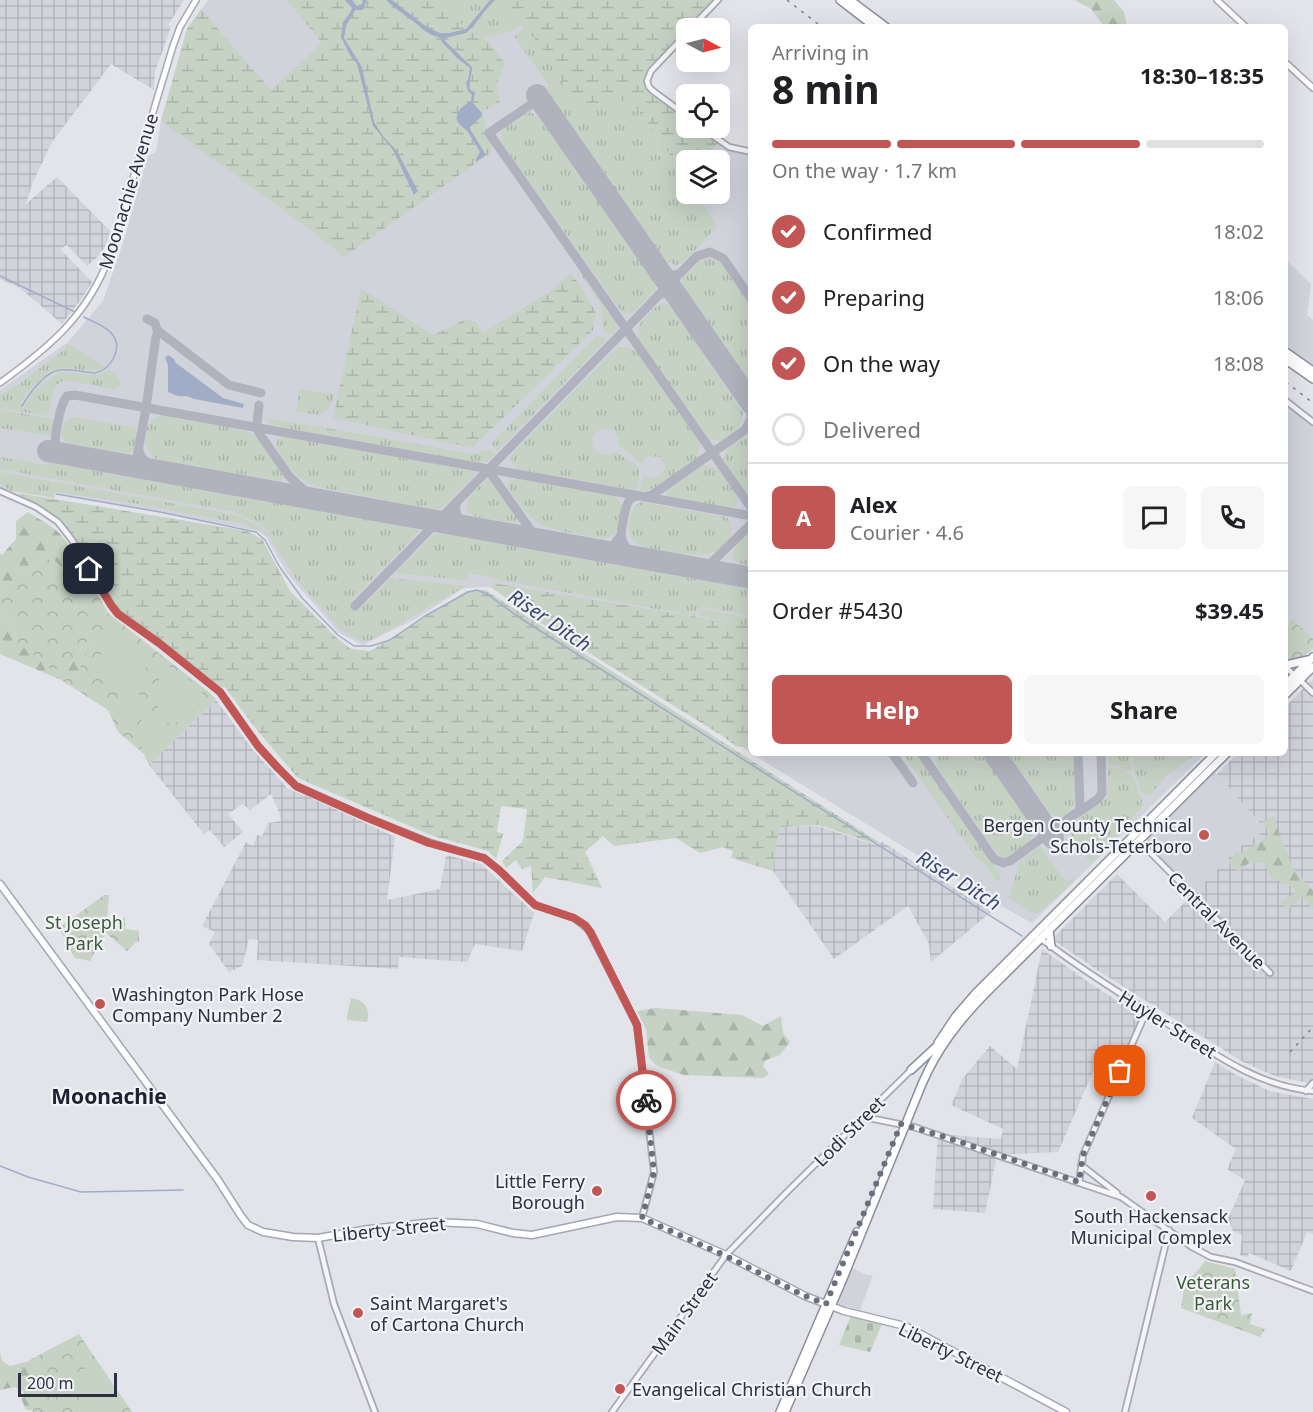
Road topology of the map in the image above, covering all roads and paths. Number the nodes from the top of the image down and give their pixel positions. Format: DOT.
graph roads {
  1 [pos="196,0"];
  2 [pos="718,0"];
  3 [pos="840,0"];
  4 [pos="850,0"];
  5 [pos="1217,0"];
  6 [pos="701,18"];
  7 [pos="871,24"];
  8 [pos="882,24"];
  9 [pos="1243,24"];
  10 [pos="676,45"];
  11 [pos="1288,65"];
  12 [pos="1313,88"];
  13 [pos="676,108"];
  14 [pos="716,138"];
  15 [pos="748,151"];
  16 [pos="1288,353"];
  17 [pos="1288,361"];
  18 [pos="1313,371"];
  19 [pos="1313,379"];
  20 [pos="0,383"];
  21 [pos="1288,403"];
  22 [pos="1313,422"];
  23 [pos="0,491"];
  24 [pos="1311,663"];
  25 [pos="1288,666"];
  26 [pos="1288,668"];
  27 [pos="1297,678"];
  28 [pos="1288,683"];
  29 [pos="1288,687"];
  30 [pos="1288,691"];
  31 [pos="1313,693"];
  32 [pos="1213,756"];
  33 [pos="1224,756"];
  34 [pos="1139,841"];
  35 [pos="0,884"];
  36 [pos="1049,930"];
  37 [pos="1036,938"];
  38 [pos="1051,946"];
  39 [pos="1270,973"];
  40 [pos="1147,1010"];
  41 [pos="938,1045"];
  42 [pos="911,1070"];
  43 [pos="1313,1083"];
  44 [pos="1306,1091"];
  45 [pos="1313,1091"];
  46 [pos="864,1117"];
  47 [pos="903,1125"];
  48 [pos="1081,1165"];
  49 [pos="1079,1182"];
  50 [pos="787,1192"];
  51 [pos="1121,1197"];
  52 [pos="642,1218"];
  53 [pos="1169,1230"];
  54 [pos="318,1238"];
  55 [pos="726,1256"];
  56 [pos="1313,1291"];
  57 [pos="829,1305"];
  58 [pos="375,1412"];
  59 [pos="612,1412"];
  60 [pos="780,1412"];
  61 [pos="785,1412"];
  62 [pos="1066,1412"];
  63 [pos="1125,1412"];
  1 -- 20 [label="main road, Moonachie Avenue"];
  2 -- 6 [label="street"];
  3 -- 7 [label="highway"];
  4 -- 8 [label="highway"];
  5 -- 9 [label="main road"];
  10 -- 13 [label="street"];
  11 -- 12 [label="main road"];
  14 -- 15 [label="street"];
  16 -- 18 [label="highway"];
  17 -- 19 [label="highway"];
  21 -- 22 [label="street"];
  23 -- 52 [label="street"];
  24 -- 25 [label="highway"];
  24 -- 27 [label="highway"];
  24 -- 27 [label="highway"];
  26 -- 27 [label="street"];
  27 -- 28 [label="highway"];
  27 -- 29 [label="highway"];
  27 -- 30 [label="highway"];
  27 -- 31 [label="street"];
  32 -- 37 [label="highway"];
  33 -- 34 [label="highway"];
  34 -- 36 [label="highway"];
  34 -- 39 [label="street, Central Avenue"];
  35 -- 54 [label="main road, Liberty Street"];
  36 -- 37 [label="highway"];
  36 -- 38 [label="highway"];
  37 -- 38 [label="street, Huyler Street"];
  37 -- 41 [label="highway"];
  37 -- 47 [label="highway"];
  38 -- 40 [label="street, Huyler Street"];
  40 -- 44 [label="street, Huyler Street"];
  40 -- 48 [label="street"];
  41 -- 42 [label="highway"];
  41 -- 47 [label="highway"];
  42 -- 46 [label="street, Lodi Street"];
  43 -- 44 [label="street"];
  44 -- 45 [label="street, Huyler Street"];
  46 -- 47 [label="street"];
  46 -- 50 [label="street, Lodi Street"];
  47 -- 49 [label="street"];
  47 -- 57 [label="highway"];
  48 -- 49 [label="street"];
  48 -- 51 [label="street"];
  49 -- 51 [label="street"];
  50 -- 55 [label="street, Main Street"];
  51 -- 53 [label="street"];
  52 -- 54 [label="main road, Liberty Street"];
  52 -- 55 [label="main road, Liberty Street"];
  53 -- 56 [label="street"];
  53 -- 63 [label="street"];
  54 -- 58 [label="street"];
  55 -- 57 [label="main road, Liberty Street"];
  55 -- 59 [label="street, Main Street"];
  57 -- 60 [label="highway"];
  57 -- 61 [label="highway"];
  57 -- 62 [label="main road, Liberty Street"];
}
